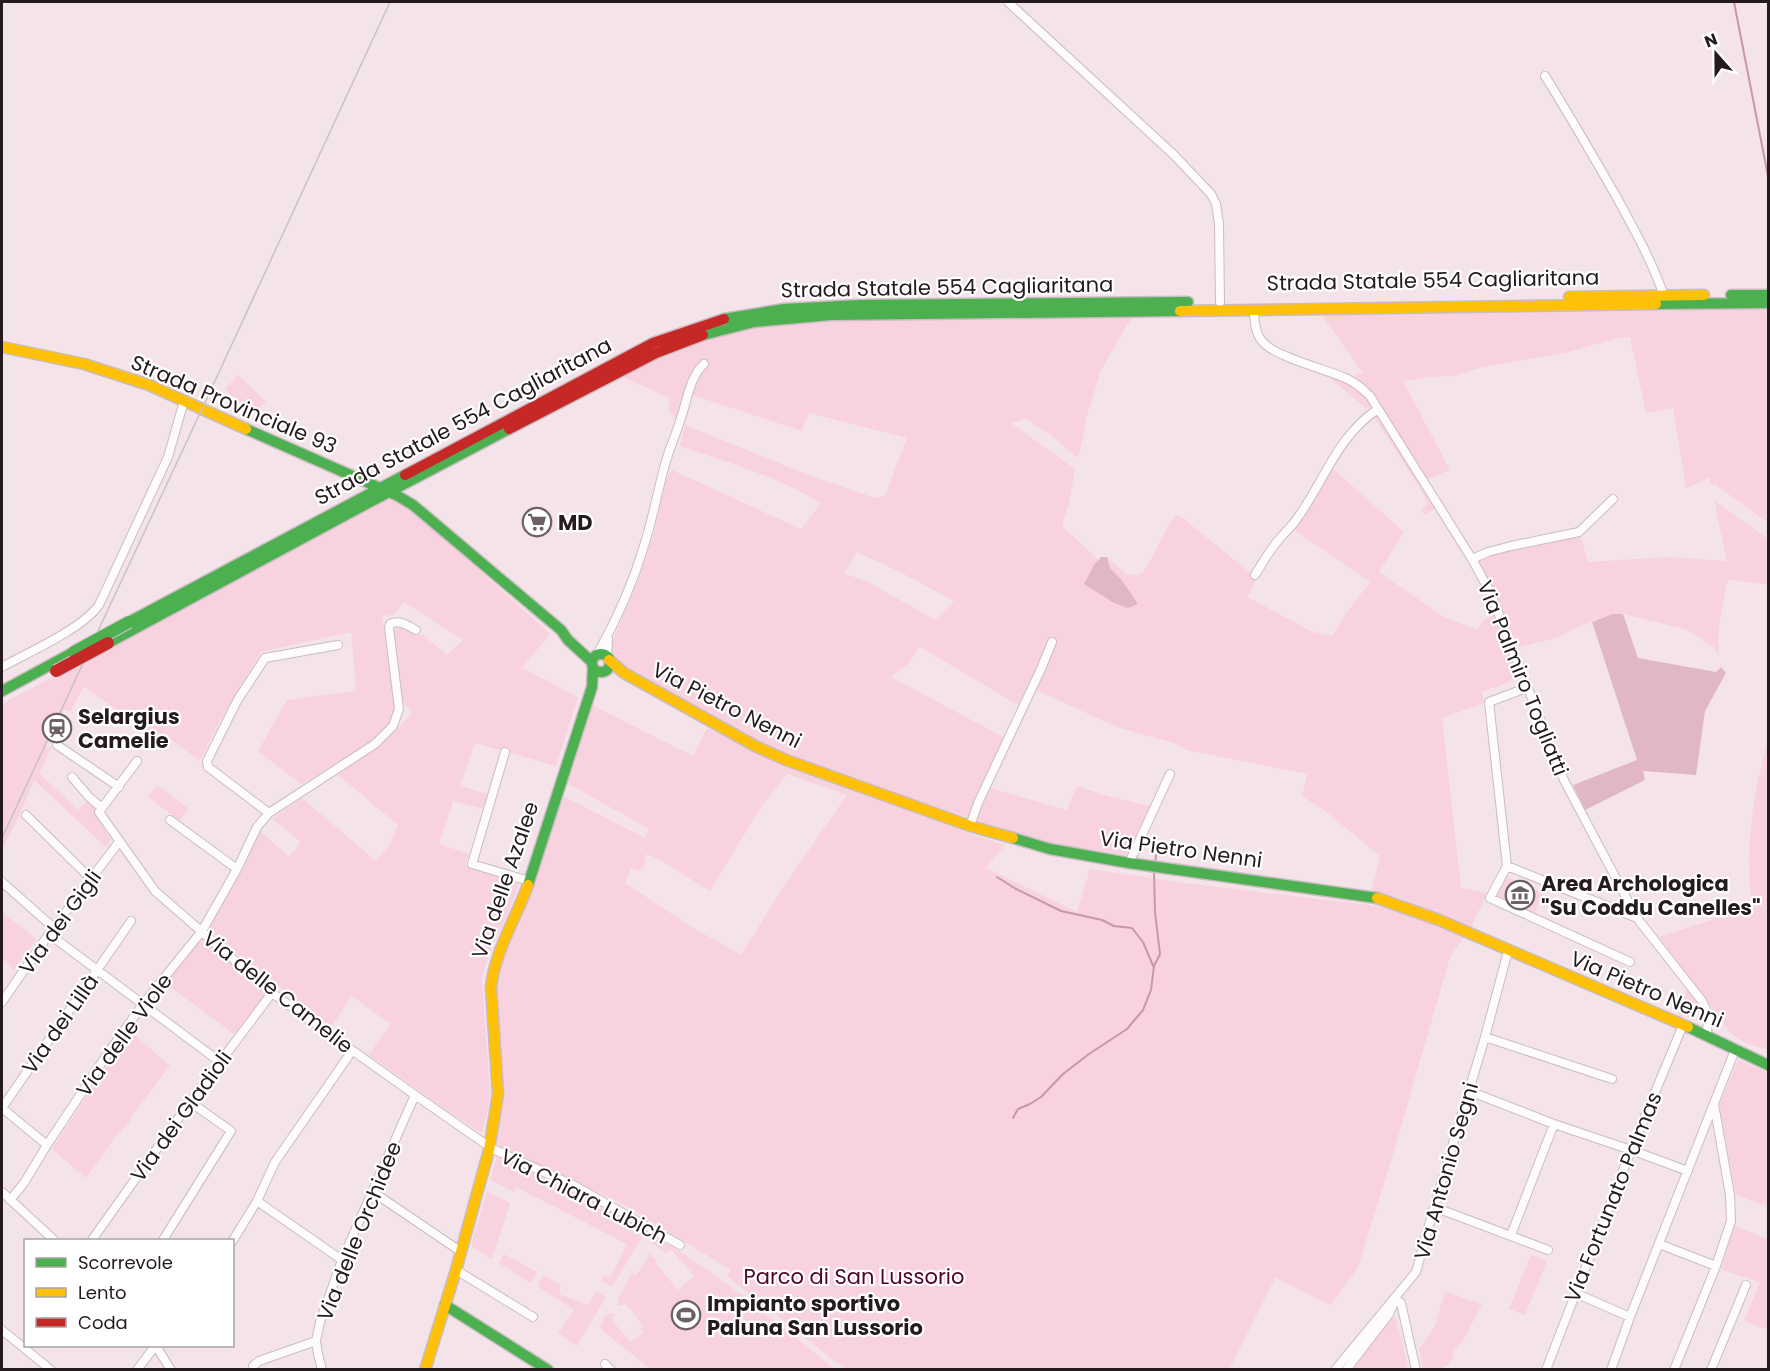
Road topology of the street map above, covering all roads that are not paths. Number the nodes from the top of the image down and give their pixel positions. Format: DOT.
graph roads {
  1 [pos="1008,2"];
  2 [pos="1545,76"];
  3 [pos="1767,299"];
  4 [pos="1220,302"];
  5 [pos="1669,304"];
  6 [pos="1254,309"];
  7 [pos="2,347"];
  8 [pos="704,364"];
  9 [pos="184,401"];
  10 [pos="1378,409"];
  11 [pos="384,490"];
  12 [pos="1613,499"];
  13 [pos="1472,559"];
  14 [pos="1255,575"];
  15 [pos="416,630"];
  16 [pos="1052,642"];
  17 [pos="338,645"];
  18 [pos="600,662"];
  19 [pos="2,667"];
  20 [pos="1521,690"];
  21 [pos="2,691"];
  22 [pos="2,700"];
  23 [pos="57,745"];
  24 [pos="505,752"];
  25 [pos="137,761"];
  26 [pos="1170,774"];
  27 [pos="72,777"];
  28 [pos="119,787"];
  29 [pos="102,808"];
  30 [pos="269,813"];
  31 [pos="26,815"];
  32 [pos="170,820"];
  33 [pos="970,826"];
  34 [pos="119,842"];
  35 [pos="1129,863"];
  36 [pos="1507,867"];
  37 [pos="237,869"];
  38 [pos="91,879"];
  39 [pos="529,881"];
  40 [pos="2,882"];
  41 [pos="1637,918"];
  42 [pos="131,921"];
  43 [pos="51,931"];
  44 [pos="202,932"];
  45 [pos="1508,951"];
  46 [pos="1630,962"];
  47 [pos="97,970"];
  48 [pos="272,993"];
  49 [pos="2,1002"];
  50 [pos="143,1004"];
  51 [pos="1683,1025"];
  52 [pos="1707,1035"];
  53 [pos="1485,1037"];
  54 [pos="1737,1048"];
  55 [pos="352,1051"];
  56 [pos="1768,1057"];
  57 [pos="220,1062"];
  58 [pos="1768,1065"];
  59 [pos="1612,1079"];
  60 [pos="1468,1091"];
  61 [pos="415,1095"];
  62 [pos="190,1102"];
  63 [pos="1714,1104"];
  64 [pos="1554,1124"];
  65 [pos="1705,1126"];
  66 [pos="1718,1130"];
  67 [pos="47,1145"];
  68 [pos="489,1146"];
  69 [pos="1630,1150"];
  70 [pos="1688,1171"];
  71 [pos="2,1192"];
  72 [pos="373,1192"];
  73 [pos="10,1200"];
  74 [pos="257,1201"];
  75 [pos="1434,1207"];
  76 [pos="1511,1235"];
  77 [pos="53,1239"];
  78 [pos="93,1239"];
  79 [pos="164,1239"];
  80 [pos="234,1239"];
  81 [pos="1659,1244"];
  82 [pos="680,1245"];
  83 [pos="1548,1250"];
  84 [pos="460,1251"];
  85 [pos="342,1260"];
  86 [pos="1716,1266"];
  87 [pos="456,1270"];
  88 [pos="1746,1285"];
  89 [pos="1575,1293"];
  90 [pos="1396,1299"];
  91 [pos="445,1305"];
  92 [pos="533,1317"];
  93 [pos="1630,1317"];
  94 [pos="2,1330"];
  95 [pos="316,1341"];
  96 [pos="155,1347"];
  97 [pos="157,1347"];
  98 [pos="51,1370"];
  99 [pos="137,1370"];
  100 [pos="171,1370"];
  101 [pos="254,1370"];
  102 [pos="322,1370"];
  103 [pos="425,1370"];
  104 [pos="548,1370"];
  105 [pos="1335,1370"];
  106 [pos="1346,1370"];
  107 [pos="1416,1370"];
  108 [pos="1546,1370"];
  109 [pos="1611,1370"];
  110 [pos="1674,1370"];
  111 [pos="1711,1370"];
  1 -- 4 [label="street"];
  2 -- 5 [label="street"];
  3 -- 5 [label="main road, Strada Statale 554 Cagliaritana"];
  4 -- 5 [label="main road, Strada Statale 554 Cagliaritana"];
  4 -- 11 [label="main road, Strada Statale 554 Cagliaritana"];
  5 -- 6 [label="main road, Strada Statale 554 Cagliaritana"];
  6 -- 10 [label="street, Via Palmiro Togliatti"];
  6 -- 11 [label="main road, Strada Statale 554 Cagliaritana"];
  7 -- 9 [label="main road, Strada Provinciale 93"];
  8 -- 18 [label="street"];
  9 -- 11 [label="main road, Strada Provinciale 93"];
  9 -- 19 [label="street"];
  10 -- 13 [label="street, Via Palmiro Togliatti"];
  10 -- 14 [label="street"];
  11 -- 18 [label="main road"];
  11 -- 21 [label="main road, Strada Statale 554 Cagliaritana, bridge"];
  11 -- 22 [label="main road, Strada Statale 554 Cagliaritana, bridge"];
  12 -- 13 [label="street"];
  13 -- 41 [label="street, Via Palmiro Togliatti"];
  15 -- 30 [label="street, Via delle Viole"];
  16 -- 33 [label="street"];
  17 -- 30 [label="street"];
  18 -- 33 [label="main road, Via Pietro Nenni"];
  18 -- 39 [label="main road, Via delle Azalee"];
  20 -- 36 [label="street"];
  23 -- 28 [label="street"];
  24 -- 39 [label="street"];
  25 -- 28 [label="street"];
  26 -- 35 [label="street"];
  27 -- 29 [label="street, Via delle Camelie"];
  28 -- 29 [label="street"];
  29 -- 34 [label="street, Via delle Camelie"];
  30 -- 37 [label="street, Via delle Viole"];
  31 -- 38 [label="street"];
  32 -- 37 [label="street"];
  33 -- 35 [label="main road, Via Pietro Nenni"];
  34 -- 38 [label="street, Via dei Gigli"];
  34 -- 44 [label="street, Via delle Camelie"];
  35 -- 45 [label="main road, Via Pietro Nenni"];
  36 -- 41 [label="street"];
  36 -- 46 [label="street"];
  37 -- 44 [label="street, Via delle Viole"];
  38 -- 43 [label="street, Via dei Gigli"];
  39 -- 68 [label="main road, Via delle Azalee"];
  40 -- 43 [label="street"];
  41 -- 52 [label="street, Via Palmiro Togliatti"];
  42 -- 47 [label="street, Via dei Lillà"];
  43 -- 47 [label="street"];
  43 -- 49 [label="street, Via dei Gigli"];
  44 -- 48 [label="street, Via delle Camelie"];
  44 -- 50 [label="street, Via delle Viole"];
  45 -- 51 [label="main road, Via Pietro Nenni"];
  45 -- 53 [label="street, Via Antonio Segni"];
  47 -- 50 [label="street"];
  47 -- 67 [label="street, Via dei Lillà"];
  48 -- 55 [label="street, Via delle Camelie"];
  48 -- 57 [label="street, Via dei Gladioli"];
  50 -- 57 [label="street"];
  50 -- 67 [label="street, Via delle Viole"];
  51 -- 52 [label="main road, Via Pietro Nenni"];
  51 -- 69 [label="street, Via Fortunato Palmas"];
  52 -- 54 [label="main road, Via Pietro Nenni"];
  53 -- 59 [label="street"];
  53 -- 60 [label="street, Via Antonio Segni"];
  54 -- 56 [label="main road, Via Pietro Nenni"];
  54 -- 58 [label="main road, Via Pietro Nenni"];
  54 -- 63 [label="street"];
  55 -- 61 [label="street, Via delle Camelie"];
  55 -- 74 [label="street"];
  57 -- 62 [label="street, Via dei Gladioli"];
  60 -- 64 [label="street"];
  60 -- 75 [label="street, Via Antonio Segni"];
  61 -- 68 [label="street, Via delle Camelie"];
  61 -- 72 [label="street, Via delle Orchidee"];
  62 -- 78 [label="street, Via dei Gladioli"];
  62 -- 79 [label="street"];
  63 -- 65 [label="street"];
  63 -- 66 [label="street"];
  64 -- 69 [label="street"];
  64 -- 76 [label="street"];
  65 -- 66 [label="street"];
  65 -- 70 [label="street"];
  66 -- 86 [label="street"];
  67 -- 73 [label="street, Via delle Viole"];
  68 -- 82 [label="street, Via Chiara Lubich"];
  68 -- 84 [label="main road, Via delle Azalee"];
  69 -- 70 [label="street"];
  69 -- 89 [label="street, Via Fortunato Palmas"];
  70 -- 81 [label="street"];
  71 -- 73 [label="street"];
  72 -- 84 [label="street"];
  72 -- 85 [label="street, Via delle Orchidee"];
  73 -- 77 [label="street"];
  74 -- 80 [label="street"];
  74 -- 85 [label="street"];
  75 -- 76 [label="street"];
  75 -- 90 [label="street, Via Antonio Segni"];
  76 -- 83 [label="street"];
  81 -- 86 [label="street"];
  81 -- 93 [label="street"];
  84 -- 87 [label="main road, Via delle Azalee"];
  85 -- 95 [label="street, Via delle Orchidee"];
  86 -- 110 [label="street"];
  87 -- 91 [label="main road, Via delle Azalee"];
  87 -- 92 [label="street"];
  88 -- 111 [label="street"];
  89 -- 93 [label="street"];
  89 -- 108 [label="street, Via Fortunato Palmas"];
  90 -- 105 [label="street, Via Antonio Segni"];
  90 -- 106 [label="street, Via Antonio Segni"];
  90 -- 107 [label="street"];
  91 -- 103 [label="main road, Via delle Azalee"];
  91 -- 104 [label="main road"];
  93 -- 109 [label="street"];
  94 -- 98 [label="street"];
  95 -- 101 [label="street"];
  95 -- 102 [label="street, Via delle Orchidee"];
  96 -- 99 [label="street"];
  97 -- 100 [label="street"];
}
